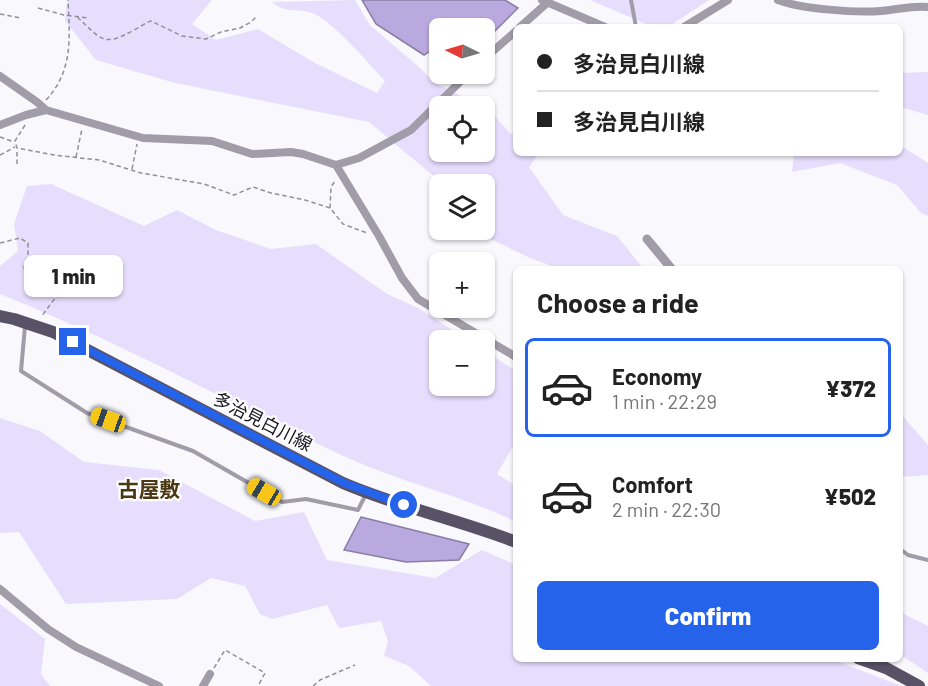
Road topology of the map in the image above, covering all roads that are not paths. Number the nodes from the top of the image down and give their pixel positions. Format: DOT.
graph roads {
  1 [pos="630,0"];
  2 [pos="728,0"];
  3 [pos="778,0"];
  4 [pos="545,1"];
  5 [pos="928,7"];
  6 [pos="523,24"];
  7 [pos="598,24"];
  8 [pos="635,24"];
  9 [pos="689,24"];
  10 [pos="513,34"];
  11 [pos="495,49"];
  12 [pos="0,76"];
  13 [pos="458,84"];
  14 [pos="44,108"];
  15 [pos="0,126"];
  16 [pos="338,169"];
  17 [pos="647,239"];
  18 [pos="669,266"];
  19 [pos="0,316"];
  20 [pos="30,324"];
  21 [pos="513,355"];
  22 [pos="366,493"];
  23 [pos="513,541"];
  24 [pos="903,551"];
  25 [pos="928,560"];
  26 [pos="0,590"];
  27 [pos="869,662"];
  28 [pos="210,674"];
  29 [pos="159,686"];
  30 [pos="203,686"];
  31 [pos="919,686"];
  1 -- 8 [label="lane"];
  2 -- 9 [label="street"];
  3 -- 5 [label="street"];
  4 -- 6 [label="street"];
  4 -- 7 [label="street"];
  10 -- 11 [label="street"];
  12 -- 14 [label="street"];
  13 -- 16 [label="street"];
  14 -- 15 [label="street"];
  14 -- 16 [label="street"];
  16 -- 21 [label="street"];
  17 -- 18 [label="street"];
  19 -- 20 [label="main road, 多治見白川線"];
  20 -- 22 [label="main road, 多治見白川線"];
  20 -- 22 [label="lane"];
  22 -- 23 [label="main road, 多治見白川線"];
  24 -- 25 [label="lane"];
  26 -- 29 [label="street"];
  27 -- 31 [label="main road"];
  28 -- 30 [label="street"];
}
